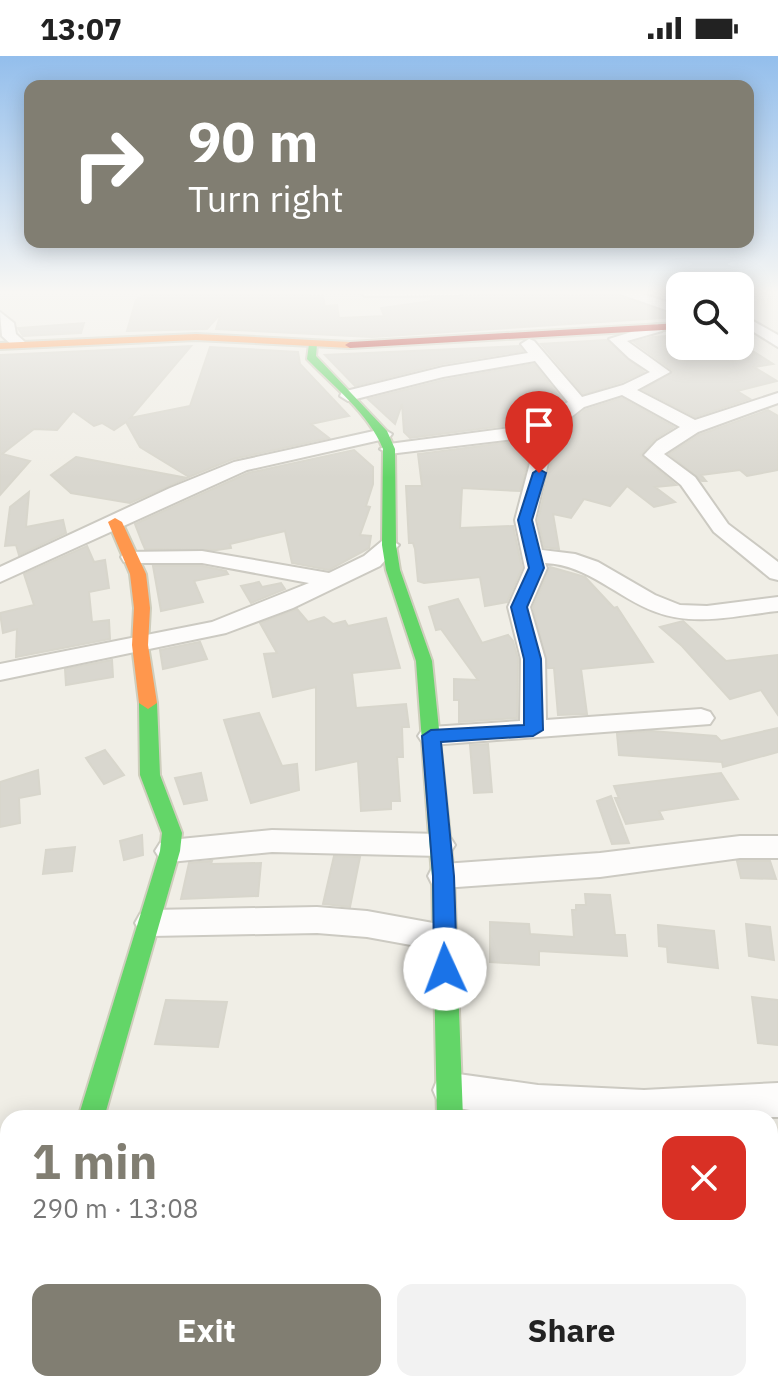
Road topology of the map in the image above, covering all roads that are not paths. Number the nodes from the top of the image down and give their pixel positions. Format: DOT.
graph roads {
  1 [pos="312,353"];
  2 [pos="537,353"];
  3 [pos="632,353"];
  4 [pos="539,356"];
  5 [pos="625,390"];
  6 [pos="348,396"];
  7 [pos="778,398"];
  8 [pos="578,403"];
  9 [pos="696,427"];
  10 [pos="520,433"];
  11 [pos="386,442"];
  12 [pos="115,522"];
  13 [pos="389,545"];
  14 [pos="535,556"];
  15 [pos="132,557"];
  16 [pos="778,573"];
  17 [pos="0,575"];
  18 [pos="329,580"];
  19 [pos="778,604"];
  20 [pos="140,645"];
  21 [pos="0,672"];
  22 [pos="701,718"];
  23 [pos="533,730"];
  24 [pos="431,736"];
  25 [pos="440,845"];
  26 [pos="778,847"];
  27 [pos="170,851"];
  28 [pos="443,876"];
  29 [pos="151,923"];
  30 [pos="444,938"];
  31 [pos="778,1100"];
  32 [pos="450,1104"];
  33 [pos="93,1110"];
  1 -- 6 [label="street"];
  2 -- 4 [label="street"];
  3 -- 5 [label="street"];
  4 -- 6 [label="street"];
  4 -- 8 [label="street"];
  5 -- 8 [label="street"];
  5 -- 9 [label="street"];
  6 -- 11 [label="street"];
  7 -- 9 [label="street"];
  8 -- 10 [label="street"];
  9 -- 16 [label="street"];
  10 -- 11 [label="street"];
  10 -- 14 [label="street"];
  11 -- 12 [label="street"];
  11 -- 13 [label="street"];
  12 -- 15 [label="street"];
  12 -- 17 [label="street"];
  13 -- 18 [label="street"];
  13 -- 24 [label="street"];
  14 -- 19 [label="street"];
  14 -- 23 [label="street"];
  15 -- 18 [label="street"];
  15 -- 20 [label="street"];
  18 -- 20 [label="street"];
  20 -- 21 [label="street"];
  20 -- 27 [label="street"];
  22 -- 23 [label="street"];
  23 -- 24 [label="street"];
  24 -- 25 [label="street"];
  25 -- 27 [label="street"];
  25 -- 28 [label="street"];
  26 -- 28 [label="street"];
  27 -- 29 [label="street"];
  28 -- 30 [label="street"];
  29 -- 30 [label="street"];
  29 -- 33 [label="street"];
  30 -- 32 [label="street"];
  31 -- 32 [label="street"];
}
